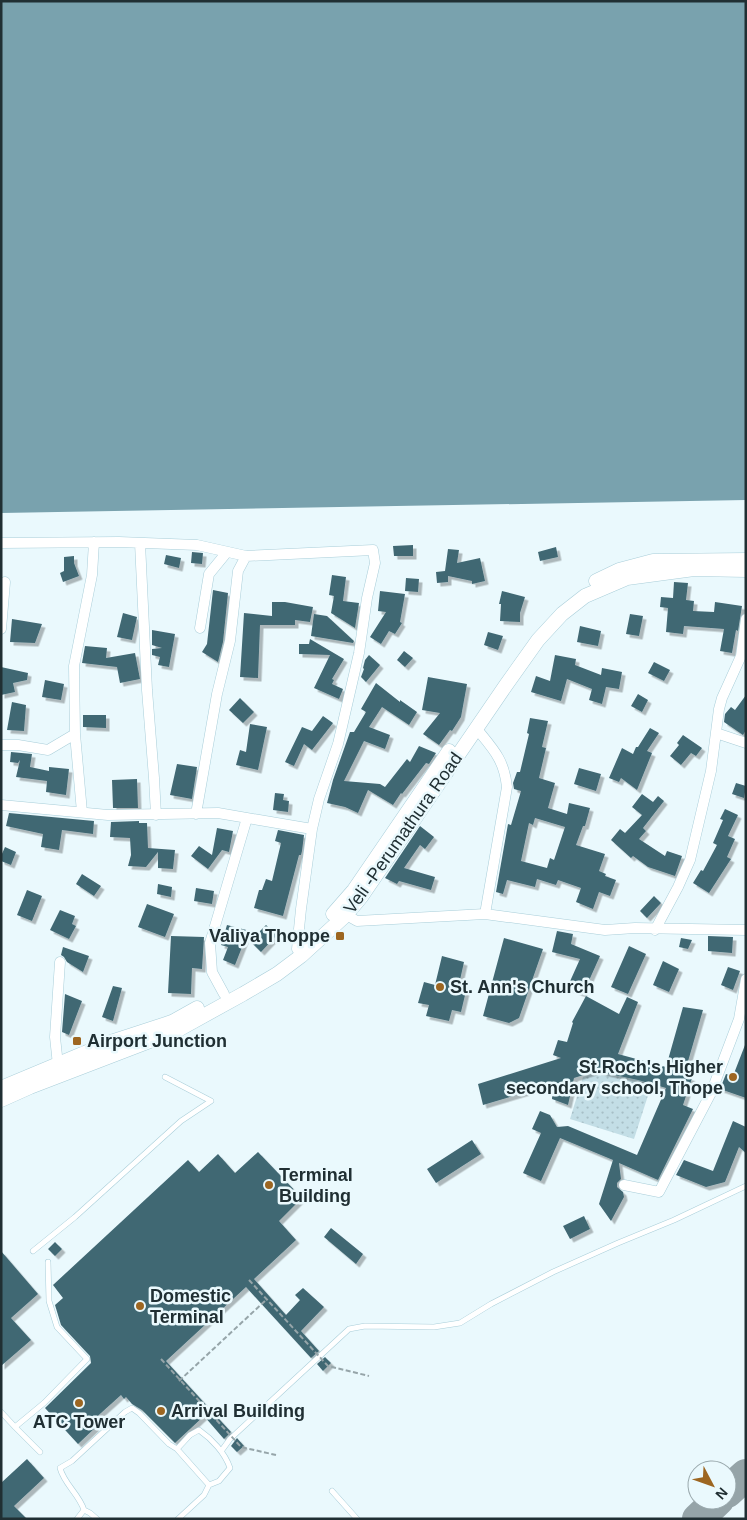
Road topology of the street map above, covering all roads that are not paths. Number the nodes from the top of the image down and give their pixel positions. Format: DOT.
graph roads {
  1 [pos="94,542"];
  2 [pos="1,543"];
  3 [pos="140,543"];
  4 [pos="227,552"];
  5 [pos="246,556"];
  6 [pos="746,560"];
  7 [pos="746,570"];
  8 [pos="5,582"];
  9 [pos="746,619"];
  10 [pos="200,628"];
  11 [pos="1,629"];
  12 [pos="476,728"];
  13 [pos="716,733"];
  14 [pos="76,734"];
  15 [pos="746,742"];
  16 [pos="1,745"];
  17 [pos="1,805"];
  18 [pos="82,812"];
  19 [pos="196,814"];
  20 [pos="156,815"];
  21 [pos="247,818"];
  22 [pos="312,830"];
  23 [pos="342,913"];
  24 [pos="485,914"];
  25 [pos="655,930"];
  26 [pos="746,930"];
  27 [pos="297,949"];
  28 [pos="60,962"];
  29 [pos="746,979"];
  30 [pos="224,994"];
  31 [pos="118,1047"];
  32 [pos="58,1065"];
  33 [pos="165,1077"];
  34 [pos="1,1088"];
  35 [pos="1,1100"];
  36 [pos="624,1185"];
  37 [pos="746,1186"];
  38 [pos="33,1251"];
  39 [pos="48,1262"];
  40 [pos="1,1412"];
  41 [pos="15,1427"];
  42 [pos="177,1449"];
  43 [pos="222,1450"];
  44 [pos="40,1452"];
  45 [pos="209,1485"];
  46 [pos="332,1491"];
  47 [pos="84,1510"];
  48 [pos="77,1519"];
  49 [pos="97,1519"];
  50 [pos="178,1519"];
  51 [pos="357,1519"];
  1 -- 2 [label="street"];
  1 -- 3 [label="street"];
  1 -- 14 [label="street"];
  3 -- 4 [label="street"];
  3 -- 20 [label="street"];
  4 -- 5 [label="street"];
  4 -- 10 [label="street"];
  5 -- 19 [label="street"];
  5 -- 22 [label="street"];
  6 -- 23 [label="main road"];
  7 -- 12 [label="main road, Veli -Perumathura Road"];
  8 -- 11 [label="street"];
  9 -- 13 [label="street"];
  12 -- 23 [label="main road, Veli -Perumathura Road"];
  12 -- 24 [label="street"];
  13 -- 15 [label="street"];
  13 -- 25 [label="street"];
  14 -- 16 [label="street"];
  14 -- 18 [label="street"];
  17 -- 18 [label="street"];
  18 -- 20 [label="street"];
  19 -- 20 [label="street"];
  19 -- 21 [label="street"];
  21 -- 22 [label="street"];
  21 -- 30 [label="street"];
  22 -- 27 [label="street"];
  23 -- 24 [label="street"];
  23 -- 27 [label="main road"];
  23 -- 31 [label="main road, Veli -Perumathura Road"];
  24 -- 25 [label="street"];
  25 -- 26 [label="street"];
  27 -- 30 [label="main road"];
  28 -- 32 [label="street"];
  29 -- 36 [label="street"];
  30 -- 31 [label="main road"];
  31 -- 32 [label="main road"];
  31 -- 35 [label="main road, Veli -Perumathura Road"];
  32 -- 34 [label="main road"];
  33 -- 38 [label="lane"];
  37 -- 43 [label="lane"];
  39 -- 41 [label="lane"];
  40 -- 41 [label="lane"];
  41 -- 44 [label="lane"];
  42 -- 43 [label="lane"];
  42 -- 45 [label="lane"];
  42 -- 47 [label="lane"];
  43 -- 45 [label="lane"];
  45 -- 50 [label="lane"];
  46 -- 51 [label="lane"];
  47 -- 48 [label="lane"];
  47 -- 49 [label="lane"];
}
